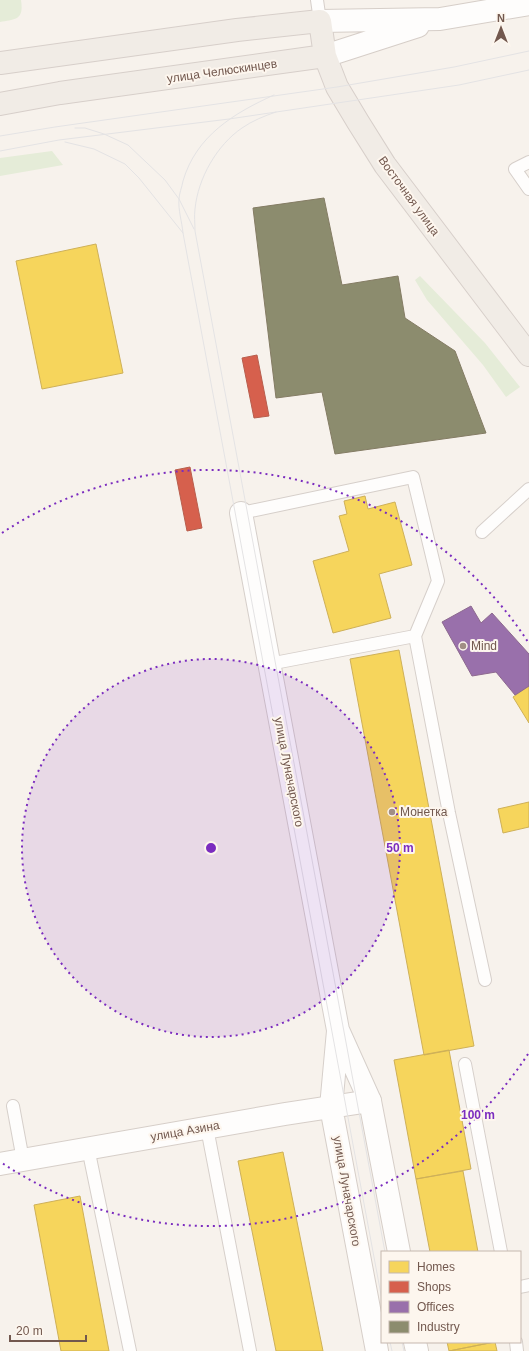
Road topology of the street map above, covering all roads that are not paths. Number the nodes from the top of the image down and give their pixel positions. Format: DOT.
graph roads {
  1 [pos="529,4"];
  2 [pos="318,10"];
  3 [pos="440,19"];
  4 [pos="325,56"];
  5 [pos="0,63"];
  6 [pos="0,104"];
  7 [pos="529,162"];
  8 [pos="529,190"];
  9 [pos="529,356"];
  10 [pos="529,489"];
  11 [pos="241,513"];
  12 [pos="482,532"];
  13 [pos="415,636"];
  14 [pos="269,664"];
  15 [pos="485,980"];
  16 [pos="338,1030"];
  17 [pos="465,1064"];
  18 [pos="370,1101"];
  19 [pos="13,1106"];
  20 [pos="331,1107"];
  21 [pos="207,1128"];
  22 [pos="88,1148"];
  23 [pos="23,1160"];
  24 [pos="0,1164"];
  25 [pos="398,1251"];
  26 [pos="501,1251"];
  27 [pos="130,1351"];
  28 [pos="250,1351"];
  29 [pos="377,1351"];
  1 -- 3 [label="street, улица Челюскинцев"];
  2 -- 3 [label="street, улица Челюскинцев"];
  2 -- 4 [label="main road, Восточная улица"];
  2 -- 5 [label="main road, улица Челюскинцев"];
  3 -- 4 [label="street, улица Челюскинцев"];
  4 -- 6 [label="main road, улица Челюскинцев"];
  4 -- 9 [label="main road, Восточная улица"];
  7 -- 8 [label="lane"];
  10 -- 12 [label="lane"];
  11 -- 13 [label="lane"];
  11 -- 14 [label="street, улица Луначарского"];
  13 -- 14 [label="lane"];
  13 -- 15 [label="lane"];
  14 -- 16 [label="street, улица Луначарского"];
  16 -- 18 [label="street, улица Луначарского"];
  16 -- 20 [label="street, улица Луначарского"];
  17 -- 26 [label="lane"];
  18 -- 20 [label="street, улица Азина"];
  18 -- 25 [label="street, улица Луначарского"];
  19 -- 23 [label="lane"];
  20 -- 21 [label="street, улица Азина"];
  20 -- 29 [label="street, улица Луначарского"];
  21 -- 22 [label="street, улица Азина"];
  21 -- 28 [label="lane"];
  22 -- 23 [label="street, улица Азина"];
  22 -- 27 [label="lane"];
  23 -- 24 [label="street, улица Азина"];
}
